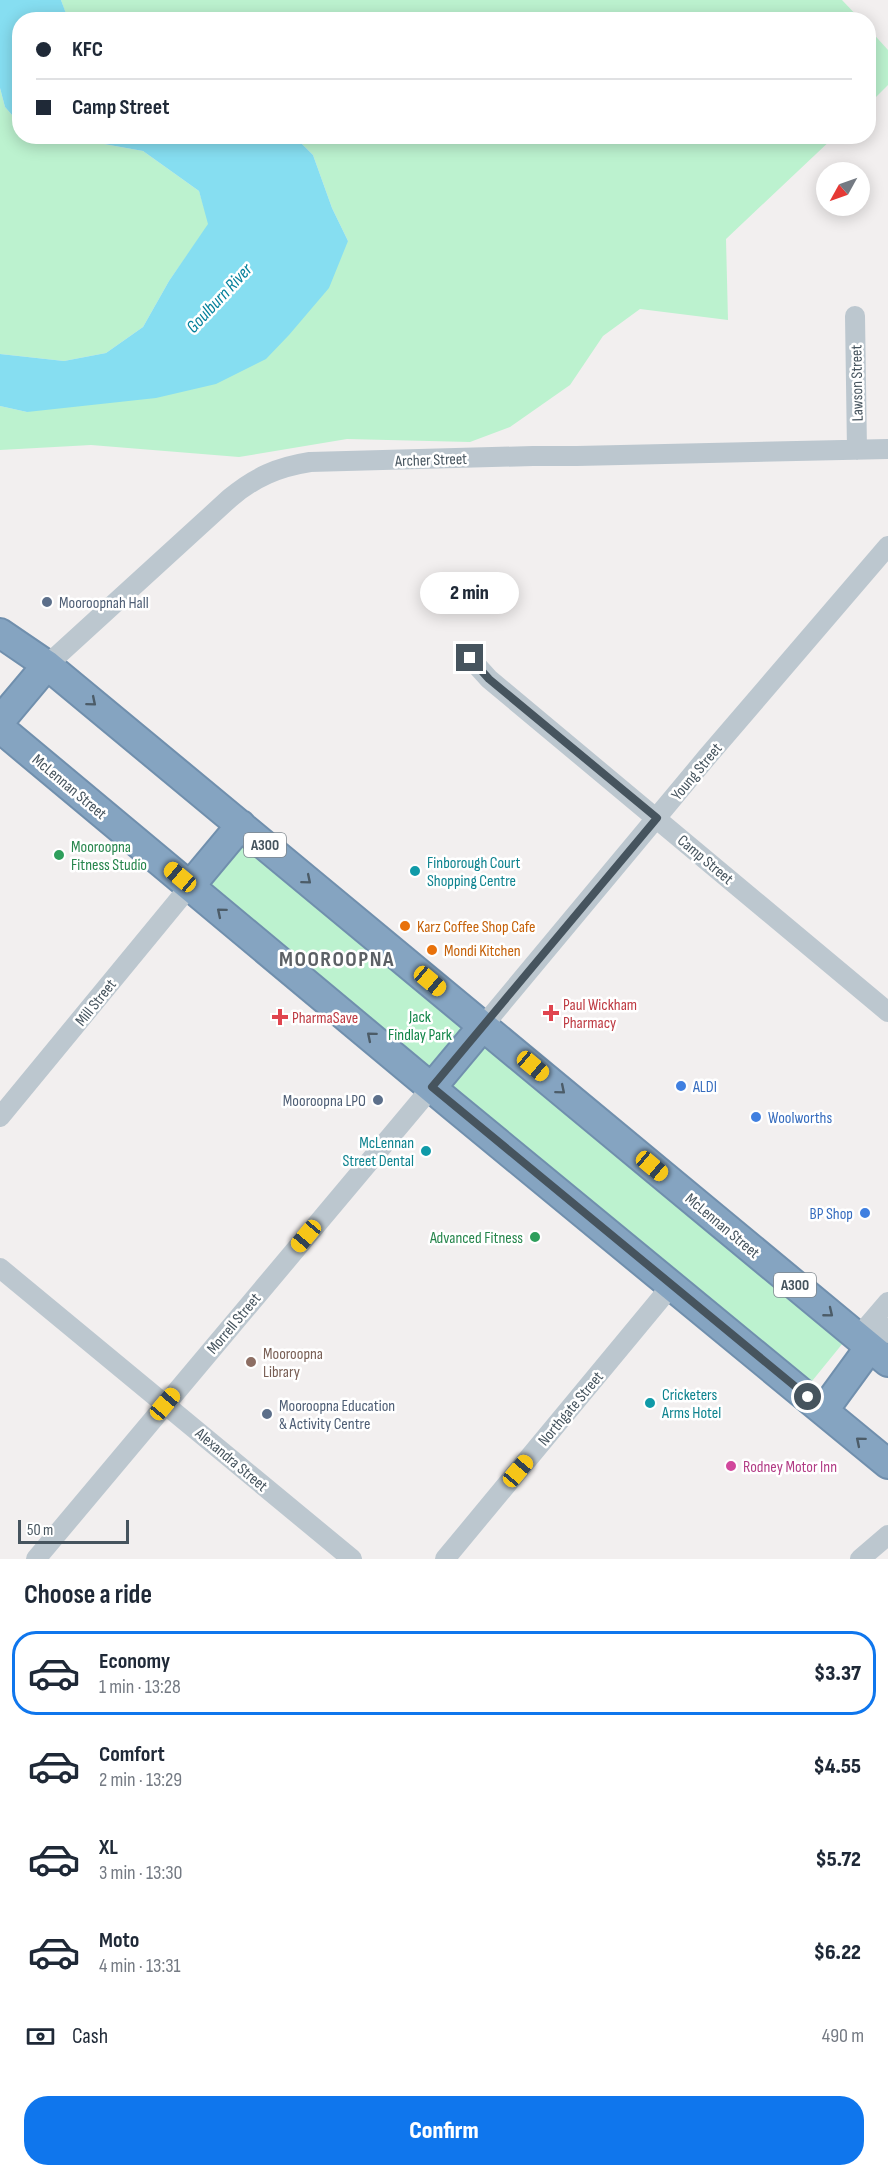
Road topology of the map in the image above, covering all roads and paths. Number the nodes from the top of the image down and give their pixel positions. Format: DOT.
graph roads {
  1 [pos="855,316"];
  2 [pos="888,449"];
  3 [pos="857,450"];
  4 [pos="888,546"];
  5 [pos="0,633"];
  6 [pos="470,658"];
  7 [pos="47,665"];
  8 [pos="0,721"];
  9 [pos="0,728"];
  10 [pos="657,818"];
  11 [pos="241,825"];
  12 [pos="190,886"];
  13 [pos="888,1012"];
  14 [pos="483,1026"];
  15 [pos="432,1087"];
  16 [pos="0,1117"];
  17 [pos="0,1268"];
  18 [pos="672,1285"];
  19 [pos="888,1302"];
  20 [pos="876,1344"];
  21 [pos="816,1403"];
  22 [pos="165,1404"];
  23 [pos="888,1464"];
  24 [pos="888,1535"];
  25 [pos="36,1559"];
  26 [pos="352,1559"];
  27 [pos="445,1559"];
  28 [pos="860,1559"];
  1 -- 3 [label="street, Lawson Street"];
  2 -- 3 [label="street, Archer Street"];
  3 -- 7 [label="street, Archer Street"];
  4 -- 10 [label="street, Young Street"];
  5 -- 7 [label="highway, McLennan Street / A300"];
  6 -- 10 [label="street, Camp Street"];
  7 -- 8 [label="highway"];
  7 -- 11 [label="highway, McLennan Street / A300, one-way"];
  9 -- 12 [label="highway, McLennan Street"];
  10 -- 13 [label="street, Camp Street"];
  10 -- 14 [label="street, Young Street"];
  11 -- 12 [label="highway"];
  11 -- 14 [label="highway, McLennan Street / A300, one-way"];
  15 -- 12 [label="highway, McLennan Street, one-way"];
  12 -- 16 [label="street, Mill Street"];
  14 -- 15 [label="highway"];
  14 -- 20 [label="highway, McLennan Street / A300, one-way"];
  15 -- 18 [label="highway, McLennan Street"];
  15 -- 22 [label="street, Morrell Street"];
  17 -- 22 [label="street, Alexandra Street"];
  18 -- 21 [label="highway, McLennan Street"];
  18 -- 27 [label="street, Northgate Street"];
  19 -- 20 [label="street"];
  20 -- 21 [label="highway"];
  23 -- 21 [label="highway, McLennan Street, one-way"];
  22 -- 25 [label="street, Morrell Street"];
  22 -- 26 [label="street, Alexandra Street"];
  24 -- 28 [label="street"];
}
